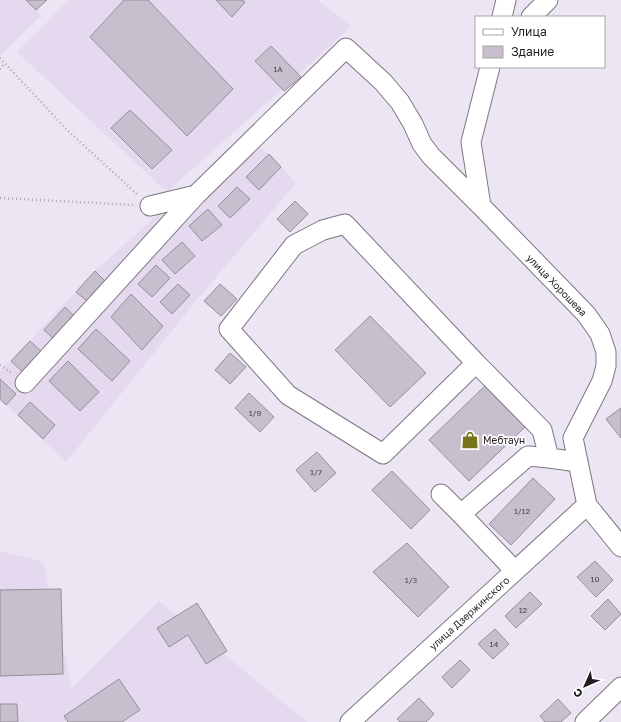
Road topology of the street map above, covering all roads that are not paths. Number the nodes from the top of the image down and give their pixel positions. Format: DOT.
graph roads {
  1 [pos="506,0"];
  2 [pos="548,0"];
  3 [pos="502,16"];
  4 [pos="532,16"];
  5 [pos="490,68"];
  6 [pos="196,195"];
  7 [pos="150,206"];
  8 [pos="481,206"];
  9 [pos="476,363"];
  10 [pos="25,383"];
  11 [pos="549,458"];
  12 [pos="578,462"];
  13 [pos="441,494"];
  14 [pos="587,505"];
  15 [pos="461,514"];
  16 [pos="621,547"];
  17 [pos="515,571"];
  18 [pos="621,687"];
  19 [pos="350,722"];
  20 [pos="585,722"];
  1 -- 3 [label="street"];
  2 -- 4 [label="street"];
  5 -- 8 [label="street"];
  6 -- 7 [label="street"];
  6 -- 8 [label="street, улица Хорошева"];
  6 -- 10 [label="street"];
  8 -- 12 [label="street, улица Хорошева"];
  9 -- 9 [label="street"];
  9 -- 11 [label="street"];
  11 -- 12 [label="street"];
  11 -- 15 [label="street"];
  12 -- 14 [label="street, улица Хорошева"];
  13 -- 15 [label="street"];
  14 -- 16 [label="street, улица Хорошева"];
  14 -- 17 [label="street, улица Дзержинского"];
  15 -- 17 [label="street"];
  17 -- 19 [label="street, улица Дзержинского"];
  18 -- 20 [label="street"];
}
